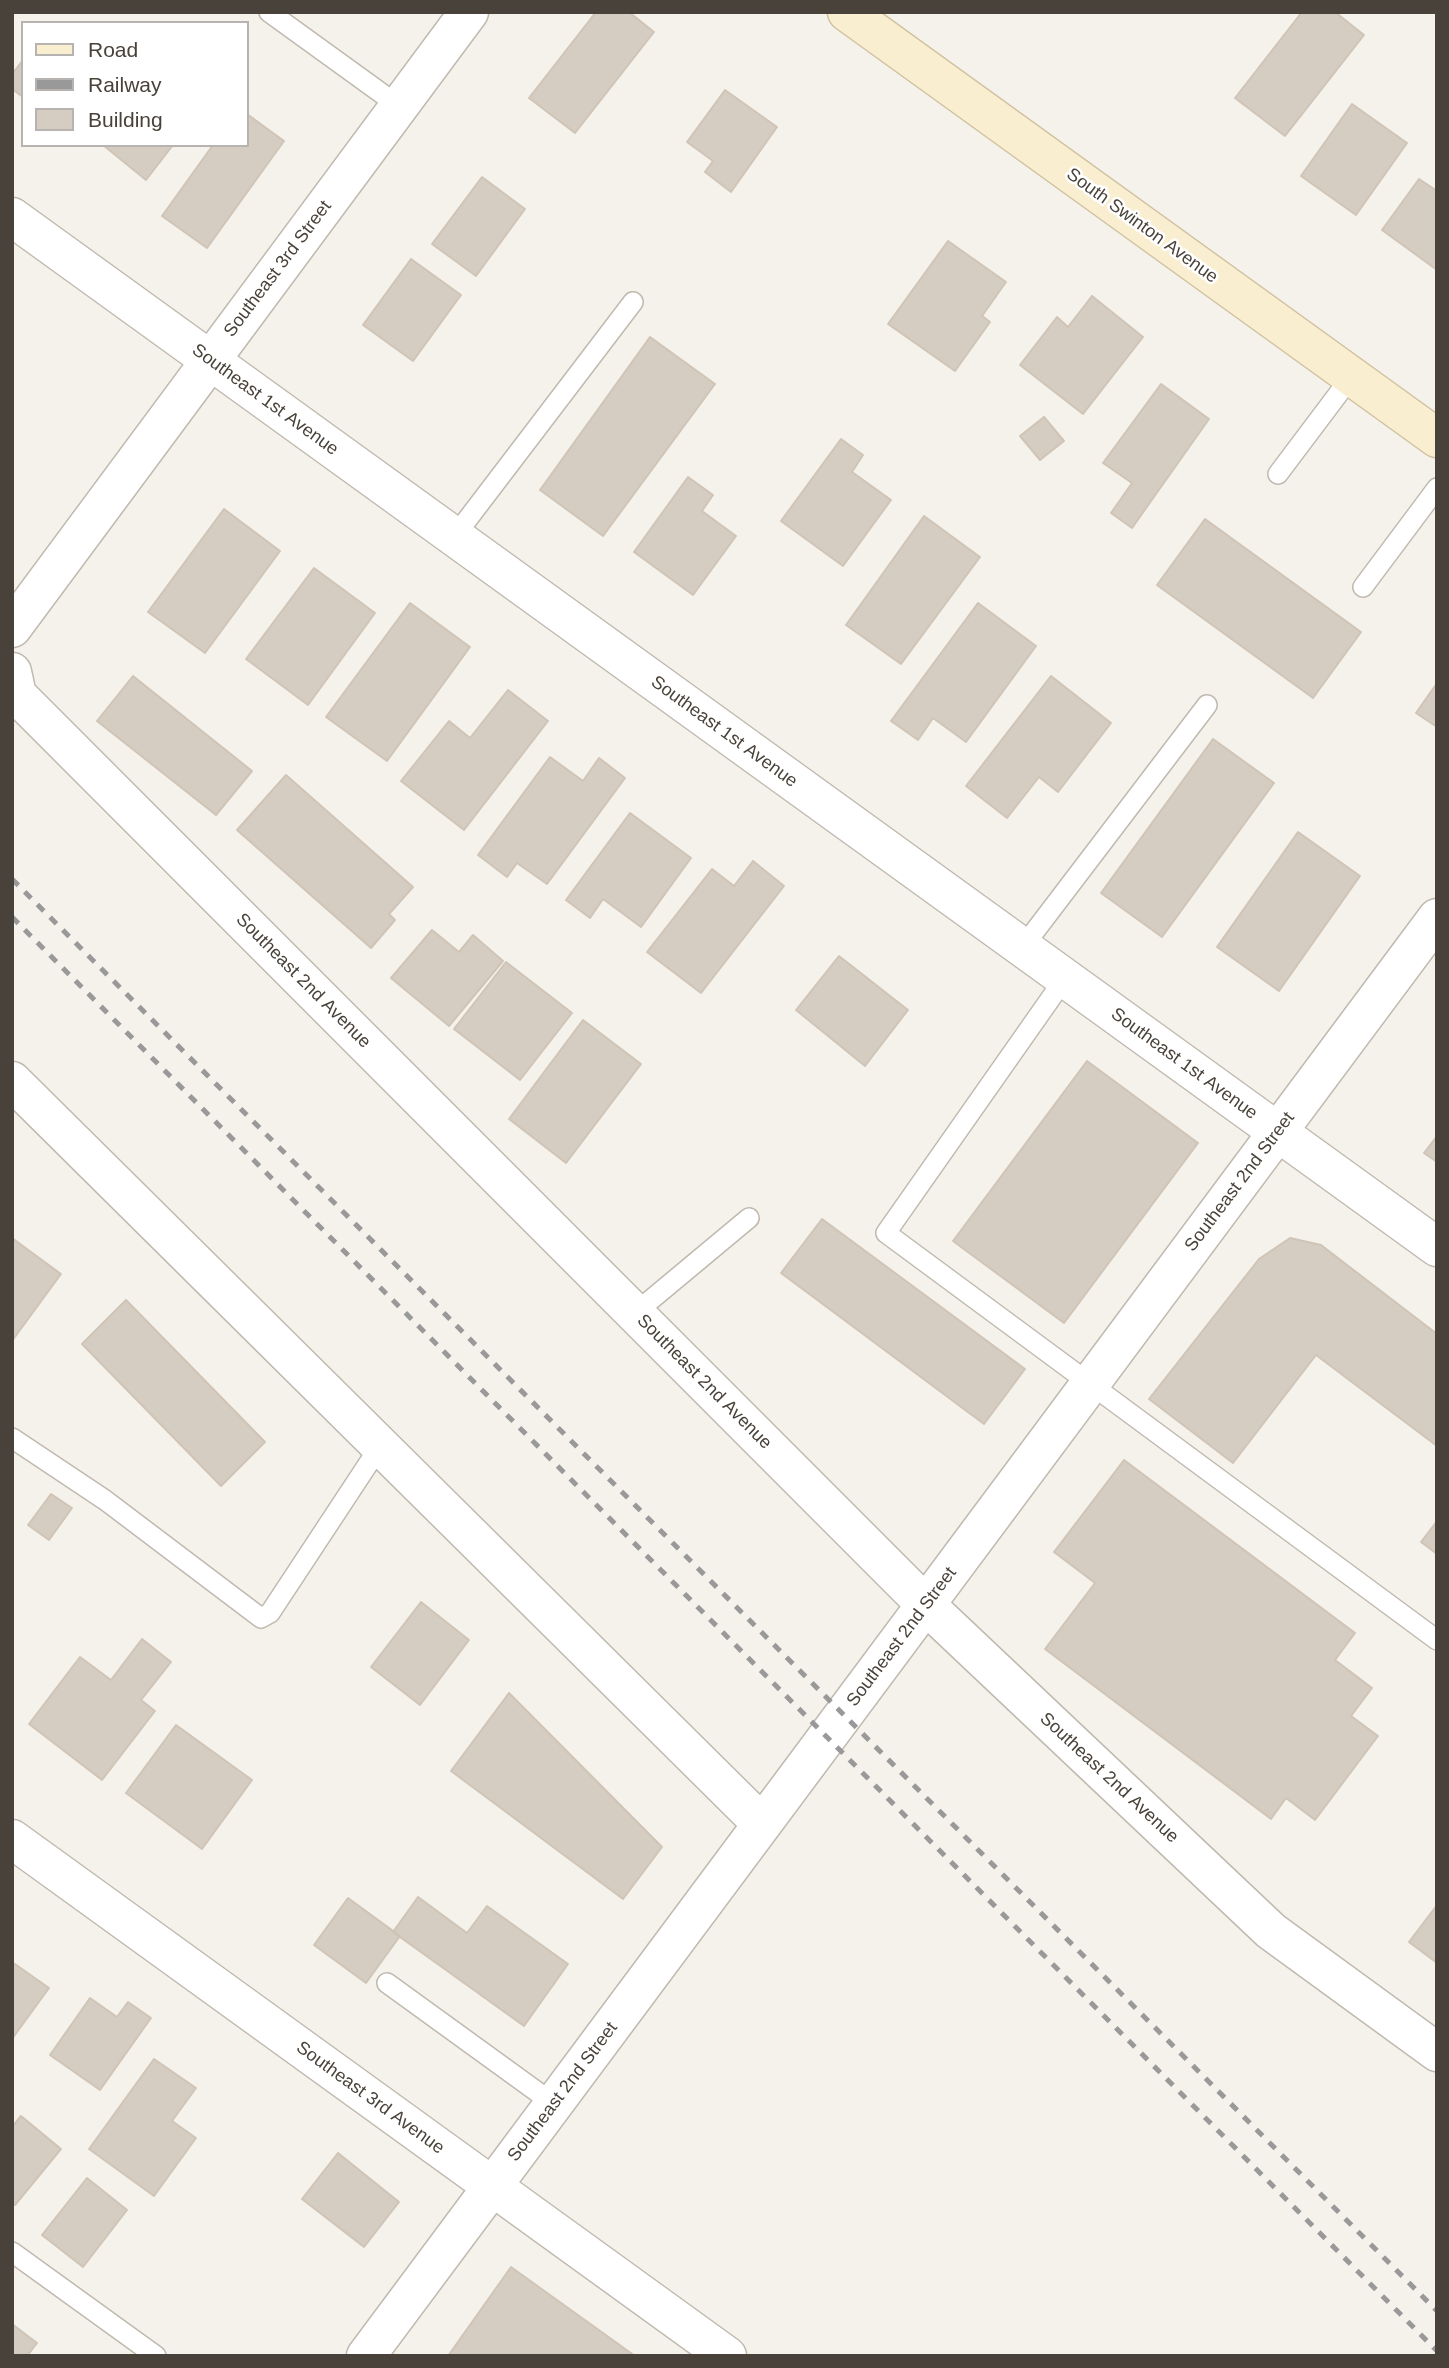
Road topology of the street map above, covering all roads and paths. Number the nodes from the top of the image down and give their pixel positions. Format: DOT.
graph roads {
  1 [pos="270,12"];
  2 [pos="469,12"];
  3 [pos="847,12"];
  4 [pos="399,106"];
  5 [pos="12,217"];
  6 [pos="633,302"];
  7 [pos="210,360"];
  8 [pos="1351,377"];
  9 [pos="1437,439"];
  10 [pos="1278,474"];
  11 [pos="1437,488"];
  12 [pos="454,537"];
  13 [pos="1363,587"];
  14 [pos="12,628"];
  15 [pos="12,672"];
  16 [pos="1207,705"];
  17 [pos="1437,918"];
  18 [pos="1022,948"];
  19 [pos="1065,978"];
  20 [pos="12,1081"];
  21 [pos="1277,1132"];
  22 [pos="749,1218"];
  23 [pos="1437,1247"];
  24 [pos="635,1313"];
  25 [pos="1089,1385"];
  26 [pos="12,1438"];
  27 [pos="380,1446"];
  28 [pos="927,1606"];
  29 [pos="1437,1640"];
  30 [pos="762,1824"];
  31 [pos="12,1839"];
  32 [pos="387,1983"];
  33 [pos="1437,2052"];
  34 [pos="554,2104"];
  35 [pos="492,2186"];
  36 [pos="12,2252"];
  37 [pos="156,2356"];
  38 [pos="366,2356"];
  39 [pos="727,2356"];
  1 -- 4 [label="lane"];
  2 -- 4 [label="street, Southeast 3rd Street"];
  3 -- 8 [label="street, South Swinton Avenue"];
  4 -- 7 [label="street, Southeast 3rd Street"];
  5 -- 7 [label="street, Southeast 1st Avenue"];
  6 -- 12 [label="lane"];
  7 -- 12 [label="street, Southeast 1st Avenue"];
  7 -- 14 [label="street, Southeast 3rd Street"];
  8 -- 9 [label="street, South Swinton Avenue"];
  8 -- 10 [label="lane"];
  11 -- 13 [label="lane"];
  12 -- 18 [label="street, Southeast 1st Avenue"];
  15 -- 24 [label="street, Southeast 2nd Avenue"];
  16 -- 18 [label="lane"];
  17 -- 21 [label="street, Southeast 2nd Street"];
  18 -- 19 [label="street, Southeast 1st Avenue"];
  19 -- 21 [label="street, Southeast 1st Avenue"];
  19 -- 25 [label="lane"];
  20 -- 27 [label="street"];
  21 -- 23 [label="street, Southeast 1st Avenue"];
  21 -- 25 [label="street, Southeast 2nd Street"];
  22 -- 24 [label="lane"];
  24 -- 28 [label="street, Southeast 2nd Avenue"];
  25 -- 28 [label="street, Southeast 2nd Street"];
  25 -- 29 [label="lane"];
  26 -- 27 [label="lane"];
  27 -- 30 [label="street"];
  28 -- 30 [label="street, Southeast 2nd Street"];
  28 -- 33 [label="street, Southeast 2nd Avenue"];
  30 -- 34 [label="street, Southeast 2nd Street"];
  31 -- 35 [label="street, Southeast 3rd Avenue"];
  32 -- 34 [label="lane"];
  34 -- 35 [label="street, Southeast 2nd Street"];
  35 -- 38 [label="street, Southeast 2nd Street"];
  35 -- 39 [label="street, Southeast 3rd Avenue"];
  36 -- 37 [label="lane"];
}
